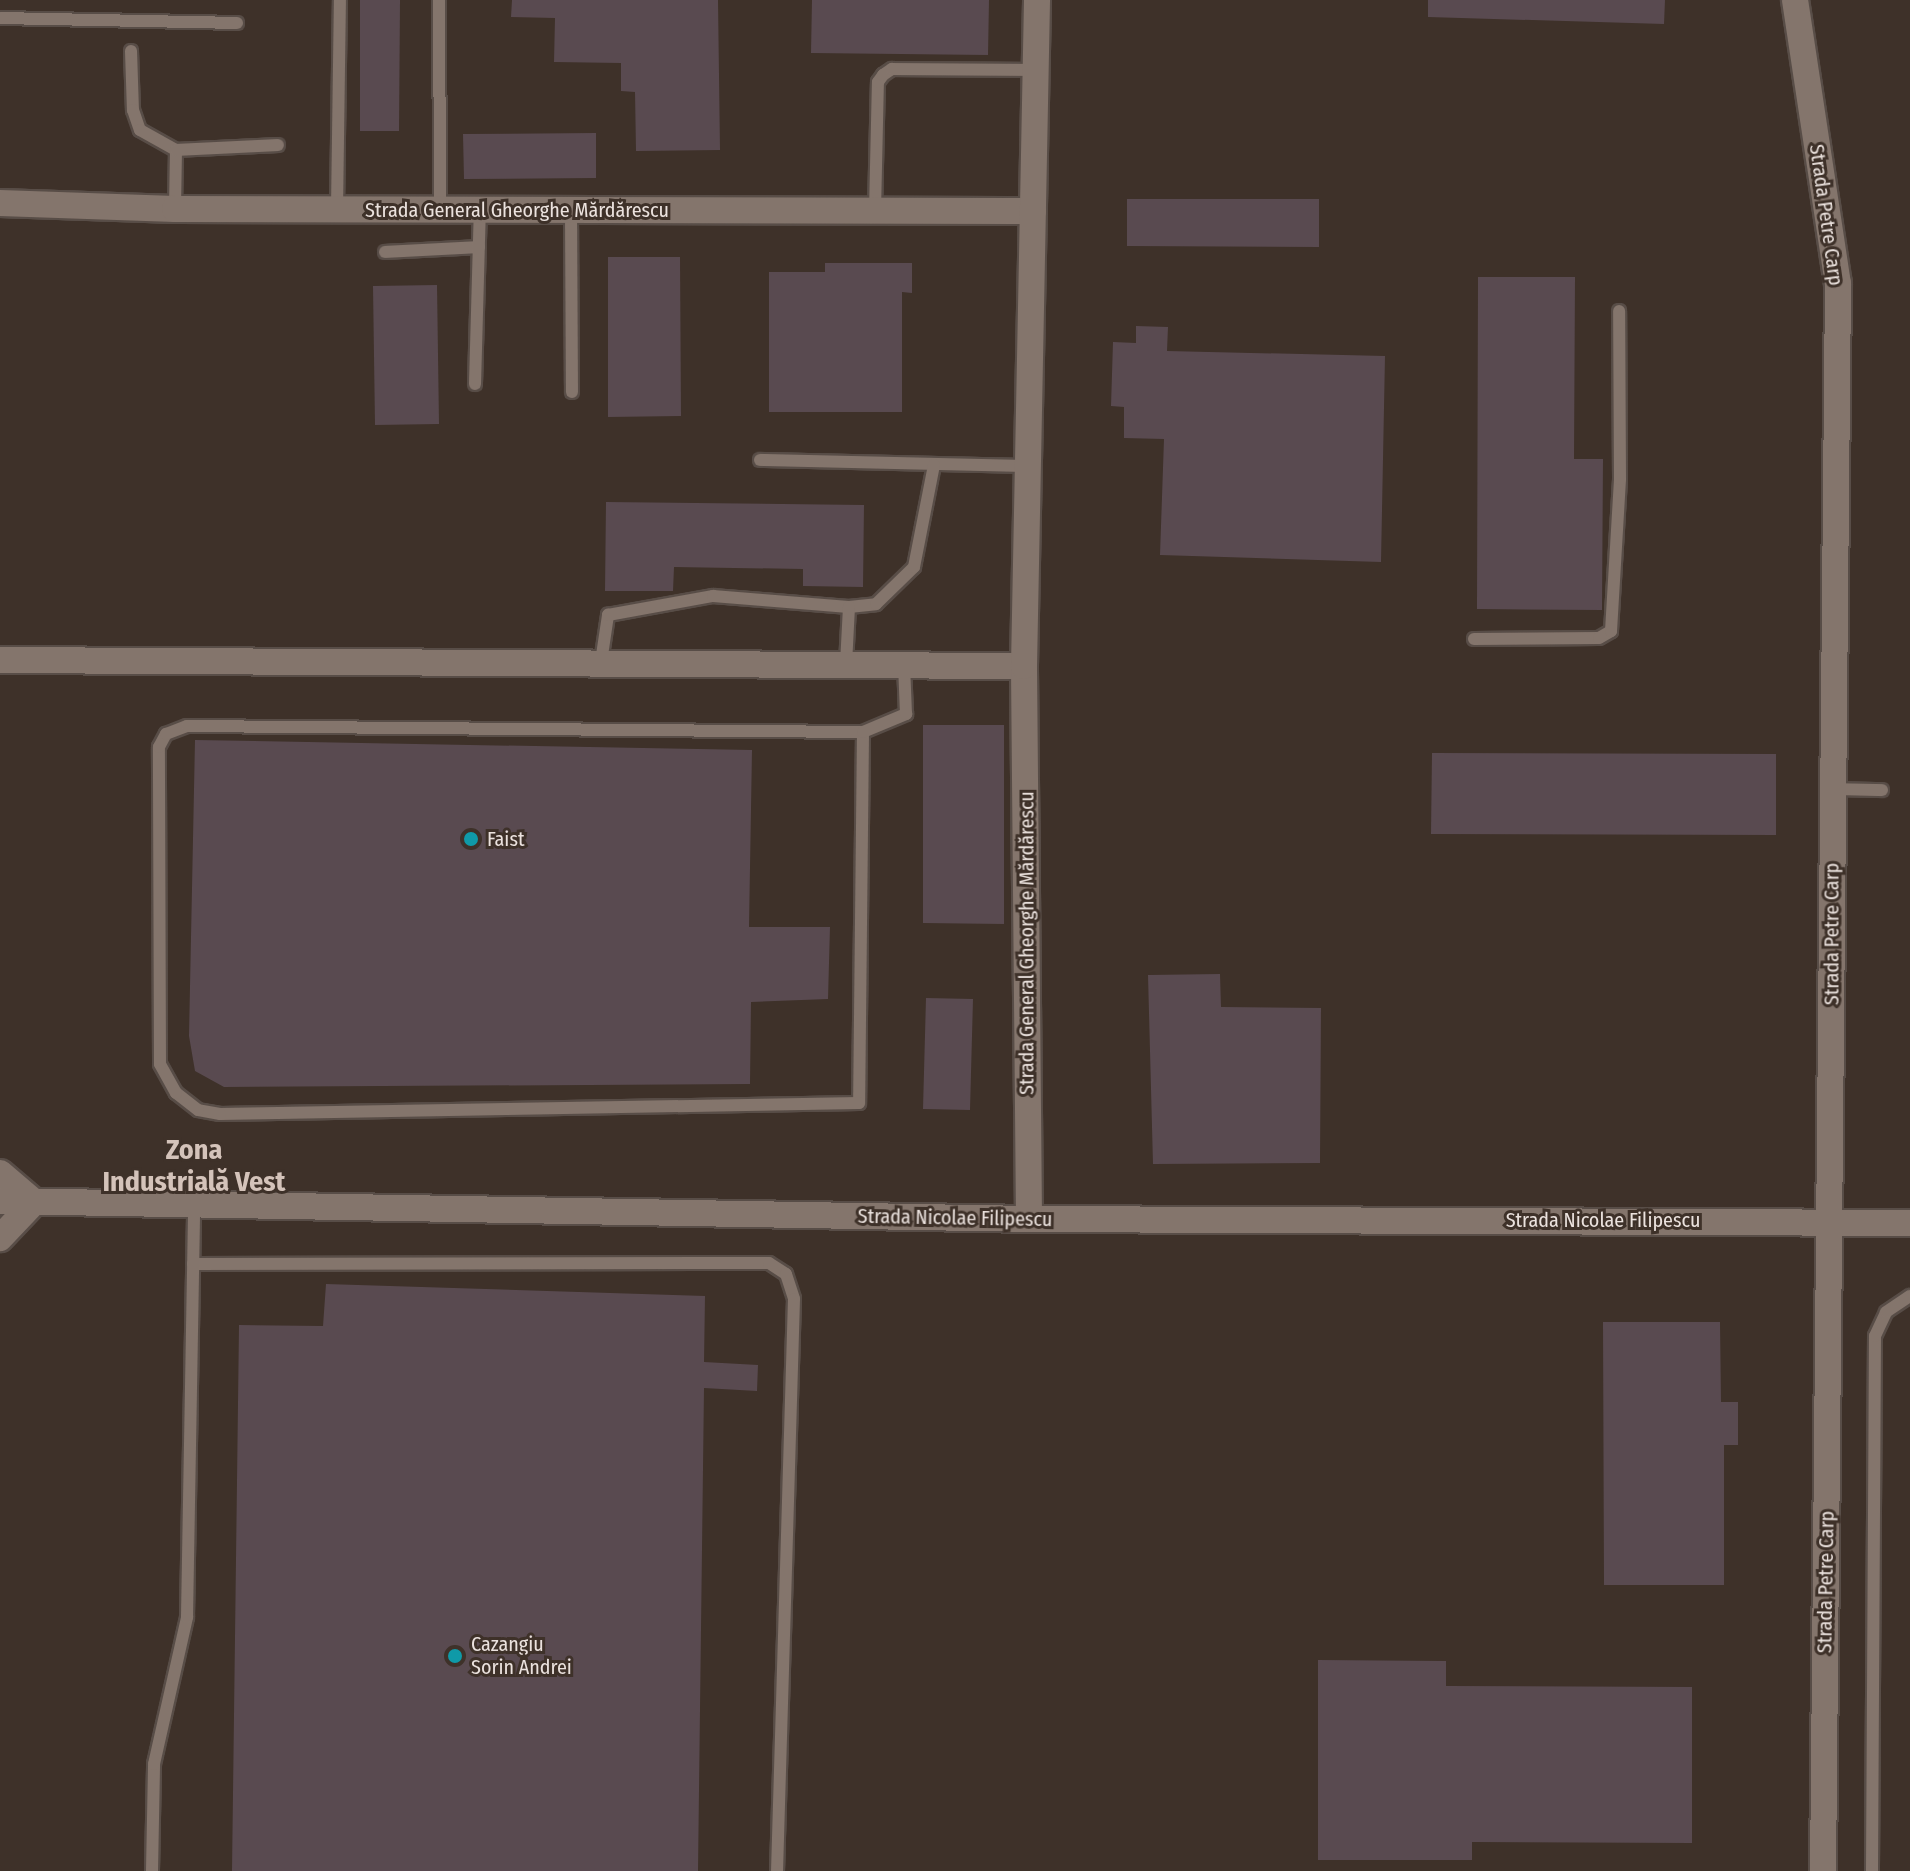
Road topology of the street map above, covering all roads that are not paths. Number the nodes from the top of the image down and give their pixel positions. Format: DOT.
graph roads {
  1 [pos="340,0"];
  2 [pos="439,0"];
  3 [pos="1037,0"];
  4 [pos="1795,0"];
  5 [pos="0,18"];
  6 [pos="237,23"];
  7 [pos="131,51"];
  8 [pos="1036,70"];
  9 [pos="278,145"];
  10 [pos="176,150"];
  11 [pos="0,203"];
  12 [pos="175,209"];
  13 [pos="337,209"];
  14 [pos="440,210"];
  15 [pos="480,210"];
  16 [pos="571,210"];
  17 [pos="875,211"];
  18 [pos="1033,211"];
  19 [pos="479,247"];
  20 [pos="385,252"];
  21 [pos="1619,311"];
  22 [pos="475,384"];
  23 [pos="572,392"];
  24 [pos="760,460"];
  25 [pos="934,465"];
  26 [pos="1030,466"];
  27 [pos="849,607"];
  28 [pos="1474,639"];
  29 [pos="0,660"];
  30 [pos="601,662"];
  31 [pos="846,664"];
  32 [pos="904,665"];
  33 [pos="1024,666"];
  34 [pos="863,732"];
  35 [pos="1833,789"];
  36 [pos="1882,790"];
  37 [pos="0,1173"];
  38 [pos="0,1201"];
  39 [pos="34,1202"];
  40 [pos="194,1207"];
  41 [pos="1029,1219"];
  42 [pos="1829,1221"];
  43 [pos="1910,1223"];
  44 [pos="0,1238"];
  45 [pos="193,1264"];
  46 [pos="1910,1296"];
  47 [pos="152,1871"];
  48 [pos="777,1871"];
  49 [pos="1823,1871"];
  50 [pos="1872,1871"];
  1 -- 13 [label="lane"];
  2 -- 14 [label="lane"];
  3 -- 8 [label="street, Strada General Gheorghe Mărdărescu"];
  4 -- 35 [label="street, Strada Petre Carp"];
  5 -- 6 [label="lane"];
  7 -- 10 [label="lane"];
  8 -- 17 [label="lane"];
  8 -- 18 [label="street, Strada General Gheorghe Mărdărescu"];
  9 -- 10 [label="lane"];
  10 -- 12 [label="lane"];
  11 -- 12 [label="street, Strada General Gheorghe Mărdărescu"];
  12 -- 13 [label="street, Strada General Gheorghe Mărdărescu"];
  13 -- 14 [label="street, Strada General Gheorghe Mărdărescu"];
  14 -- 15 [label="street, Strada General Gheorghe Mărdărescu"];
  15 -- 16 [label="street, Strada General Gheorghe Mărdărescu"];
  15 -- 19 [label="lane"];
  16 -- 17 [label="street, Strada General Gheorghe Mărdărescu"];
  16 -- 23 [label="lane"];
  17 -- 18 [label="street, Strada General Gheorghe Mărdărescu"];
  18 -- 26 [label="street, Strada General Gheorghe Mărdărescu"];
  19 -- 20 [label="lane"];
  19 -- 22 [label="lane"];
  21 -- 28 [label="lane"];
  24 -- 25 [label="lane"];
  25 -- 26 [label="lane"];
  25 -- 27 [label="lane"];
  26 -- 33 [label="street, Strada General Gheorghe Mărdărescu"];
  27 -- 30 [label="lane"];
  27 -- 31 [label="lane"];
  29 -- 30 [label="street"];
  30 -- 31 [label="street"];
  31 -- 32 [label="street"];
  32 -- 33 [label="street"];
  32 -- 34 [label="lane"];
  33 -- 41 [label="street, Strada General Gheorghe Mărdărescu"];
  34 -- 34 [label="lane"];
  35 -- 36 [label="lane"];
  35 -- 42 [label="street, Strada Petre Carp"];
  37 -- 39 [label="street"];
  38 -- 39 [label="street, Strada Nicolae Filipescu"];
  39 -- 40 [label="street, Strada Nicolae Filipescu"];
  39 -- 44 [label="street"];
  40 -- 41 [label="street, Strada Nicolae Filipescu"];
  40 -- 45 [label="lane"];
  41 -- 42 [label="street, Strada Nicolae Filipescu"];
  42 -- 43 [label="street, Strada Nicolae Filipescu"];
  42 -- 49 [label="street, Strada Petre Carp"];
  45 -- 47 [label="lane"];
  45 -- 48 [label="lane"];
  46 -- 50 [label="lane"];
}
